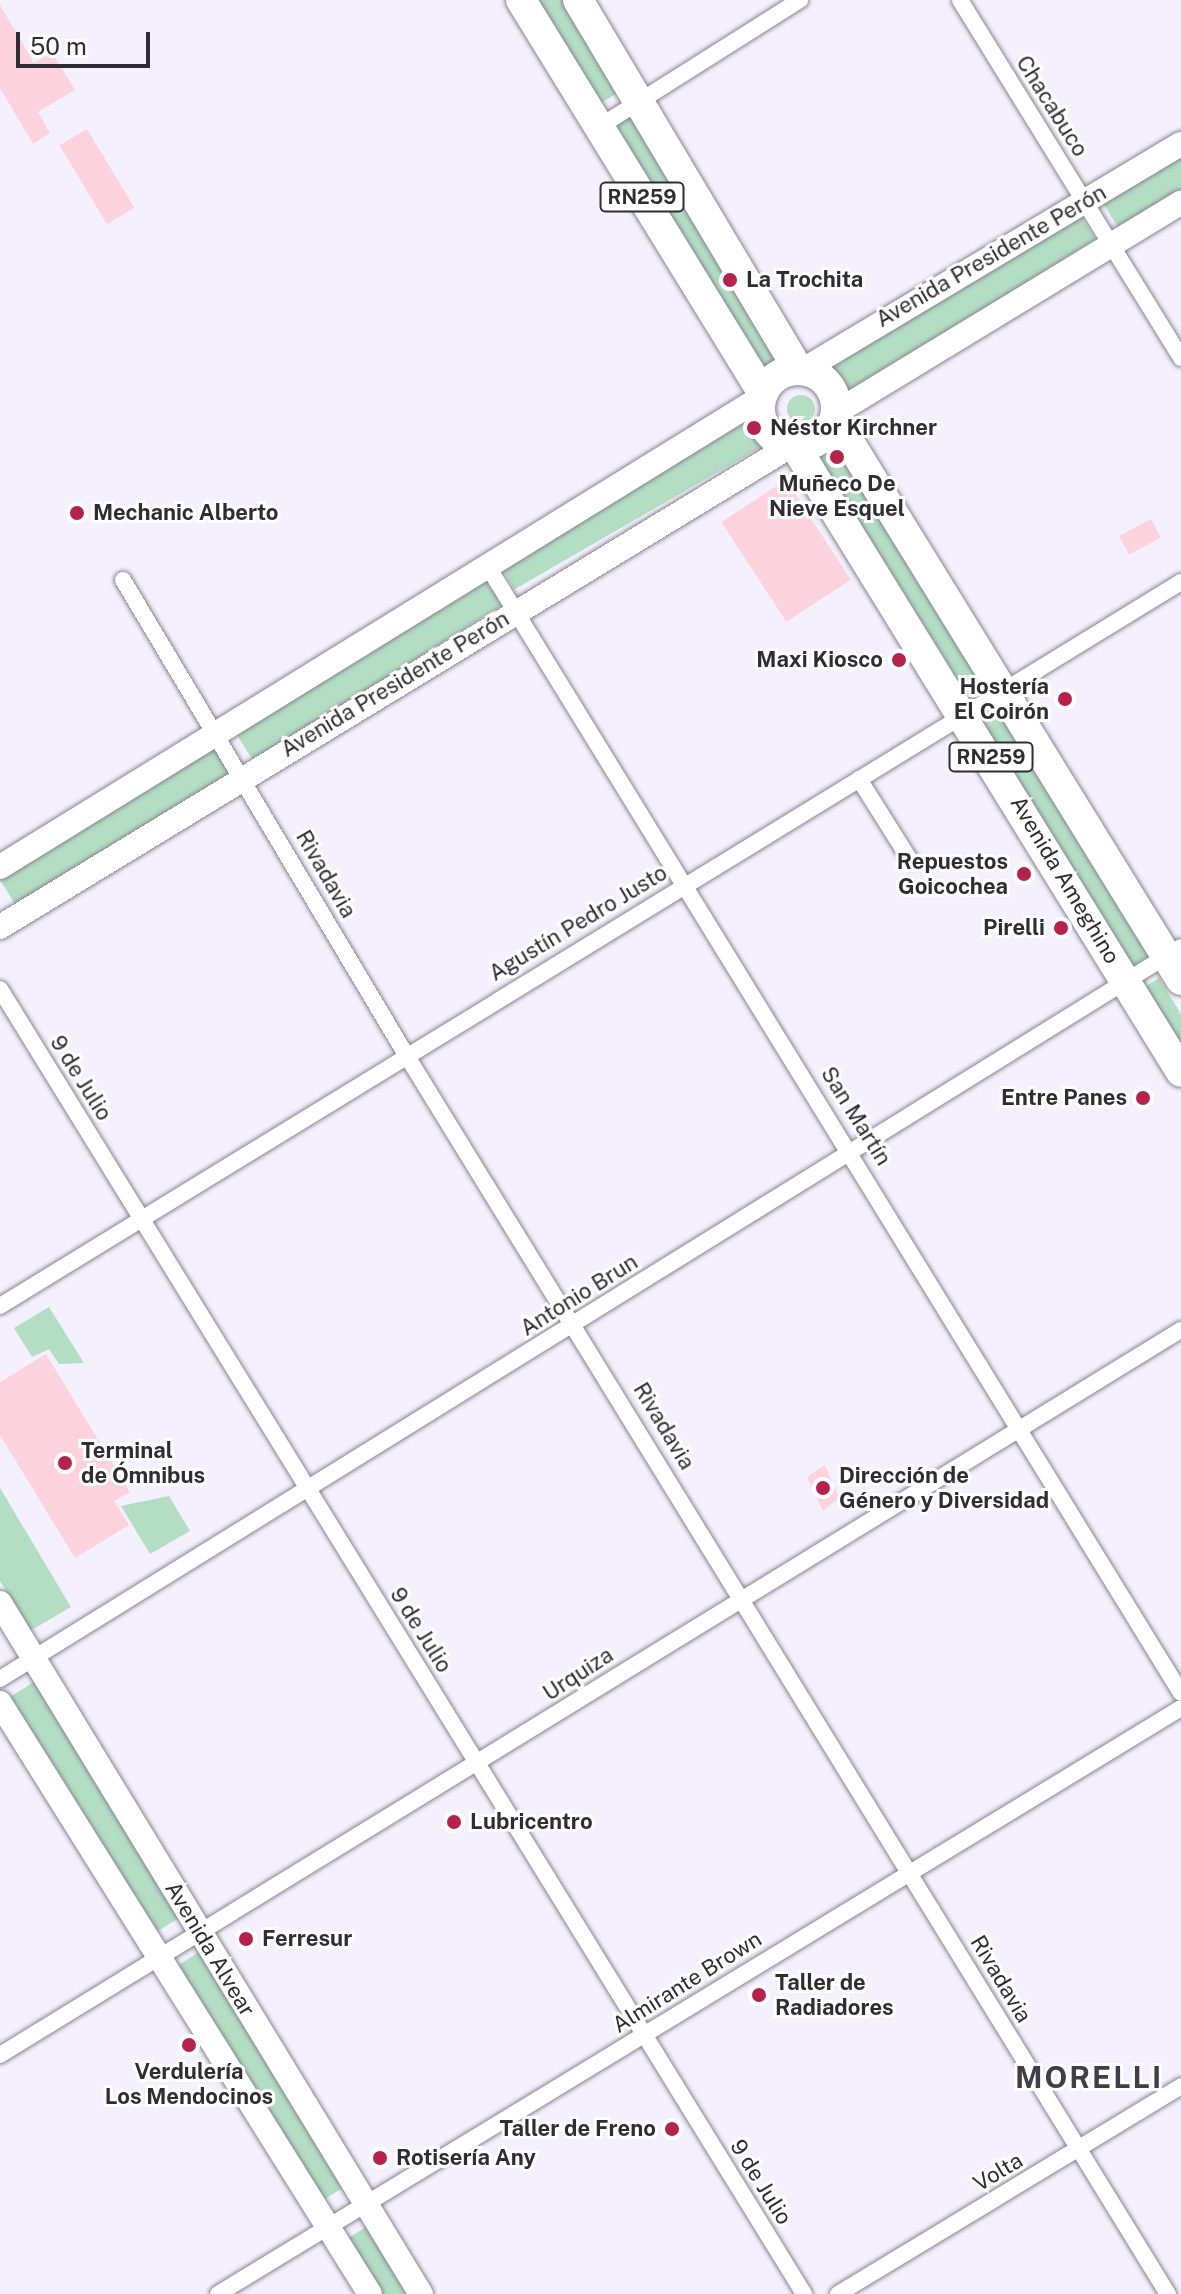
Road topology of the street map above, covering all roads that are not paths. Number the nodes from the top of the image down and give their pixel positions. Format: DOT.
graph roads {
  1 [pos="521,0"];
  2 [pos="578,0"];
  3 [pos="800,0"];
  4 [pos="960,0"];
  5 [pos="640,101"];
  6 [pos="599,127"];
  7 [pos="1181,144"];
  8 [pos="1086,202"];
  9 [pos="1181,203"];
  10 [pos="1111,246"];
  11 [pos="1181,358"];
  12 [pos="801,370"];
  13 [pos="763,396"];
  14 [pos="835,416"];
  15 [pos="793,446"];
  16 [pos="487,565"];
  17 [pos="123,580"];
  18 [pos="1181,582"];
  19 [pos="517,610"];
  20 [pos="1003,690"];
  21 [pos="965,715"];
  22 [pos="218,735"];
  23 [pos="243,777"];
  24 [pos="859,779"];
  25 [pos="910,860"];
  26 [pos="0,867"];
  27 [pos="686,883"];
  28 [pos="0,927"];
  29 [pos="1176,961"];
  30 [pos="1127,982"];
  31 [pos="0,989"];
  32 [pos="405,1053"];
  33 [pos="1181,1072"];
  34 [pos="852,1152"];
  35 [pos="141,1218"];
  36 [pos="0,1306"];
  37 [pos="576,1323"];
  38 [pos="1181,1330"];
  39 [pos="1020,1426"];
  40 [pos="309,1489"];
  41 [pos="741,1595"];
  42 [pos="0,1603"];
  43 [pos="34,1657"];
  44 [pos="0,1679"];
  45 [pos="1181,1693"];
  46 [pos="0,1703"];
  47 [pos="1181,1708"];
  48 [pos="478,1765"];
  49 [pos="909,1870"];
  50 [pos="199,1931"];
  51 [pos="159,1955"];
  52 [pos="644,2035"];
  53 [pos="0,2055"];
  54 [pos="1181,2086"];
  55 [pos="1079,2149"];
  56 [pos="364,2204"];
  57 [pos="329,2225"];
  58 [pos="218,2294"];
  59 [pos="370,2294"];
  60 [pos="421,2294"];
  61 [pos="804,2294"];
  62 [pos="838,2294"];
  63 [pos="1168,2294"];
  1 -- 6 [label="highway, RN259"];
  2 -- 5 [label="highway, RN259"];
  3 -- 5 [label="street"];
  4 -- 8 [label="street, Chacabuco"];
  5 -- 6 [label="street"];
  5 -- 12 [label="highway, RN259"];
  6 -- 13 [label="highway, RN259"];
  7 -- 8 [label="main road, Avenida Presidente Perón"];
  8 -- 10 [label="street, Chacabuco"];
  8 -- 12 [label="main road, Avenida Presidente Perón"];
  9 -- 10 [label="main road"];
  10 -- 11 [label="street, Chacabuco"];
  10 -- 14 [label="main road"];
  12 -- 13 [label="highway"];
  12 -- 14 [label="highway, RN259"];
  13 -- 15 [label="highway, RN259"];
  13 -- 16 [label="main road"];
  14 -- 15 [label="highway"];
  14 -- 20 [label="highway, Avenida Ameghino / RN259"];
  15 -- 19 [label="main road, Avenida Presidente Perón"];
  15 -- 21 [label="highway, Avenida Ameghino / RN259"];
  16 -- 19 [label="street, San Martín"];
  16 -- 22 [label="main road"];
  17 -- 22 [label="street, Rivadavia"];
  18 -- 20 [label="street, Agustín Pedro Justo"];
  19 -- 23 [label="main road, Avenida Presidente Perón"];
  19 -- 27 [label="street, San Martín"];
  20 -- 21 [label="street, Agustín Pedro Justo"];
  20 -- 29 [label="highway, Avenida Ameghino / RN259"];
  21 -- 24 [label="street, Agustín Pedro Justo"];
  21 -- 30 [label="highway, Avenida Ameghino / RN259"];
  22 -- 23 [label="street, Rivadavia"];
  22 -- 26 [label="main road"];
  23 -- 28 [label="main road, Avenida Presidente Perón"];
  23 -- 32 [label="street, Rivadavia"];
  24 -- 25 [label="street"];
  24 -- 27 [label="street, Agustín Pedro Justo"];
  27 -- 32 [label="street, Agustín Pedro Justo"];
  27 -- 34 [label="street, San Martín"];
  29 -- 30 [label="street, Antonio Brun"];
  30 -- 33 [label="highway, Avenida Ameghino / RN259"];
  30 -- 34 [label="street, Antonio Brun"];
  31 -- 35 [label="street, 9 de Julio"];
  32 -- 35 [label="street, Agustín Pedro Justo"];
  32 -- 37 [label="street, Rivadavia"];
  34 -- 37 [label="street, Antonio Brun"];
  34 -- 39 [label="street, San Martín"];
  35 -- 36 [label="street, Agustín Pedro Justo"];
  35 -- 40 [label="street, 9 de Julio"];
  37 -- 40 [label="street, Antonio Brun"];
  37 -- 41 [label="street, Rivadavia"];
  38 -- 39 [label="street, Urquiza"];
  39 -- 41 [label="street, Urquiza"];
  39 -- 45 [label="street, San Martín"];
  40 -- 43 [label="street, Antonio Brun"];
  40 -- 48 [label="street, 9 de Julio"];
  41 -- 48 [label="street, Urquiza"];
  41 -- 49 [label="street, Rivadavia"];
  42 -- 43 [label="main road, Avenida Alvear"];
  43 -- 44 [label="street, Antonio Brun"];
  43 -- 50 [label="main road, Avenida Alvear"];
  46 -- 51 [label="main road, Avenida Alvear"];
  47 -- 49 [label="street, Almirante Brown"];
  48 -- 50 [label="street, Urquiza"];
  48 -- 52 [label="street, 9 de Julio"];
  49 -- 52 [label="street, Almirante Brown"];
  49 -- 55 [label="street, Rivadavia"];
  50 -- 51 [label="street, Urquiza"];
  50 -- 56 [label="main road, Avenida Alvear"];
  51 -- 53 [label="street, Urquiza"];
  51 -- 57 [label="main road, Avenida Alvear"];
  52 -- 56 [label="street, Almirante Brown"];
  52 -- 61 [label="street, 9 de Julio"];
  54 -- 55 [label="street, Volta"];
  55 -- 62 [label="street, Volta"];
  55 -- 63 [label="street, Rivadavia"];
  56 -- 57 [label="street, Almirante Brown"];
  56 -- 60 [label="main road, Avenida Alvear"];
  57 -- 58 [label="street, Almirante Brown"];
  57 -- 59 [label="main road, Avenida Alvear"];
}
